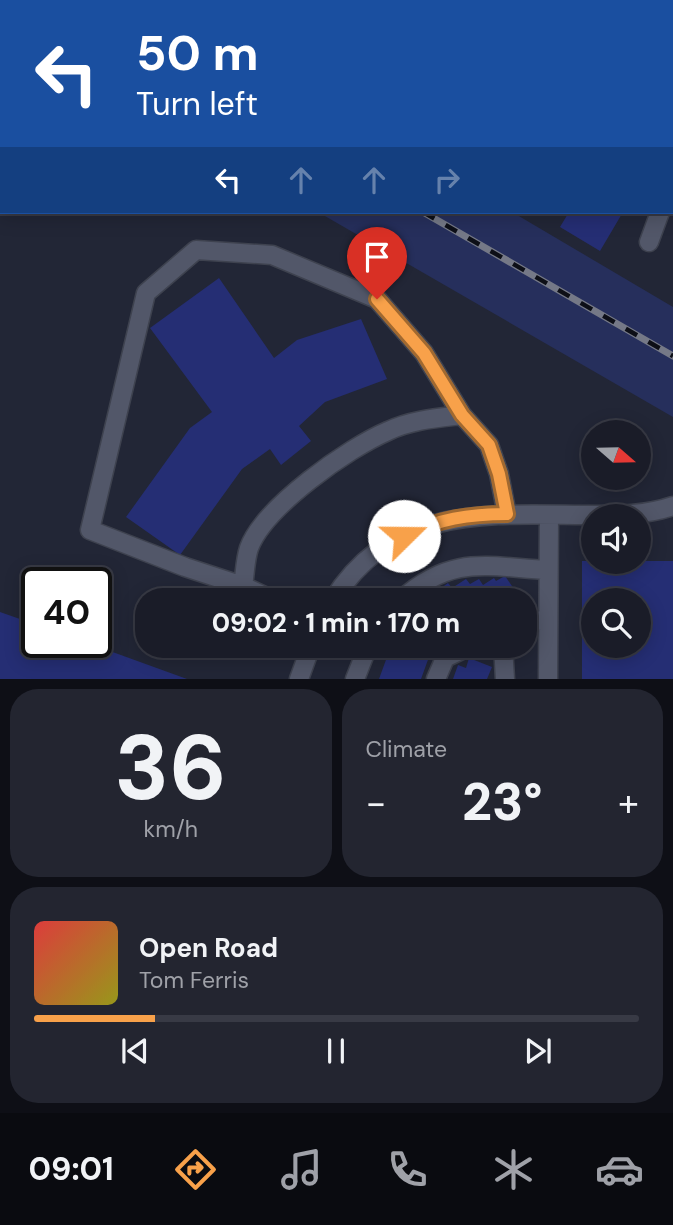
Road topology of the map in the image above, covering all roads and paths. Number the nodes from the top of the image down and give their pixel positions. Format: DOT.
graph roads {
  1 [pos="659,214"];
  2 [pos="649,242"];
  3 [pos="462,415"];
  4 [pos="673,506"];
  5 [pos="507,514"];
  6 [pos="549,515"];
  7 [pos="548,570"];
  8 [pos="243,586"];
  9 [pos="247,588"];
  10 [pos="343,588"];
  11 [pos="419,588"];
  12 [pos="537,621"];
  13 [pos="548,621"];
  14 [pos="307,658"];
  15 [pos="363,658"];
  16 [pos="445,658"];
  17 [pos="504,658"];
  18 [pos="299,679"];
  19 [pos="355,679"];
  20 [pos="436,679"];
  21 [pos="505,679"];
  22 [pos="548,679"];
  1 -- 2 [label="street"];
  3 -- 5 [label="street"];
  3 -- 8 [label="street"];
  3 -- 8 [label="street"];
  4 -- 6 [label="street"];
  5 -- 6 [label="street"];
  5 -- 10 [label="street"];
  6 -- 7 [label="street"];
  7 -- 11 [label="street"];
  7 -- 13 [label="street"];
  8 -- 9 [label="street"];
  12 -- 13 [label="street"];
  13 -- 22 [label="street"];
  14 -- 18 [label="street"];
  15 -- 19 [label="street"];
  16 -- 20 [label="street"];
  17 -- 21 [label="street"];
}
